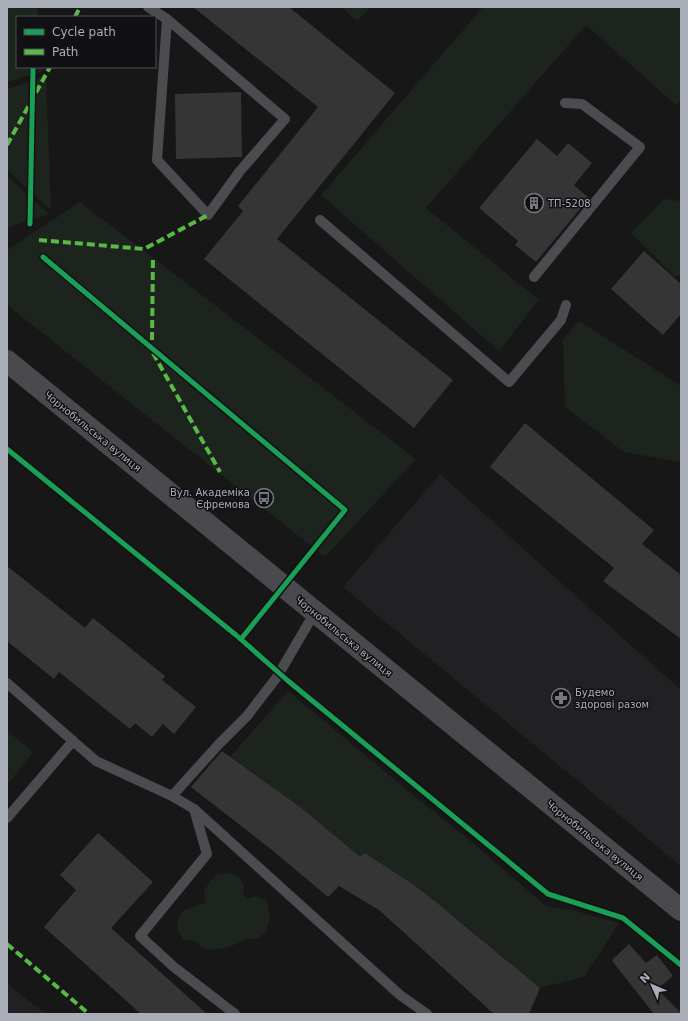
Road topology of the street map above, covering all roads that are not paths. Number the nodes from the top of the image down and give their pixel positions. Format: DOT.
graph roads {
  1 [pos="148,7"];
  2 [pos="167,19"];
  3 [pos="565,103"];
  4 [pos="320,220"];
  5 [pos="534,277"];
  6 [pos="566,305"];
  7 [pos="7,361"];
  8 [pos="315,612"];
  9 [pos="7,683"];
  10 [pos="73,741"];
  11 [pos="172,796"];
  12 [pos="194,809"];
  13 [pos="7,818"];
  14 [pos="681,910"];
  15 [pos="235,1014"];
  16 [pos="427,1014"];
  1 -- 2 [label="lane"];
  2 -- 2 [label="lane"];
  3 -- 5 [label="lane"];
  4 -- 6 [label="lane"];
  7 -- 8 [label="main road, Чорнобильська вулиця"];
  8 -- 11 [label="lane"];
  8 -- 14 [label="main road, Чорнобильська вулиця"];
  9 -- 10 [label="lane"];
  10 -- 11 [label="lane"];
  10 -- 13 [label="lane"];
  11 -- 12 [label="lane"];
  12 -- 15 [label="lane"];
  12 -- 16 [label="lane"];
}
